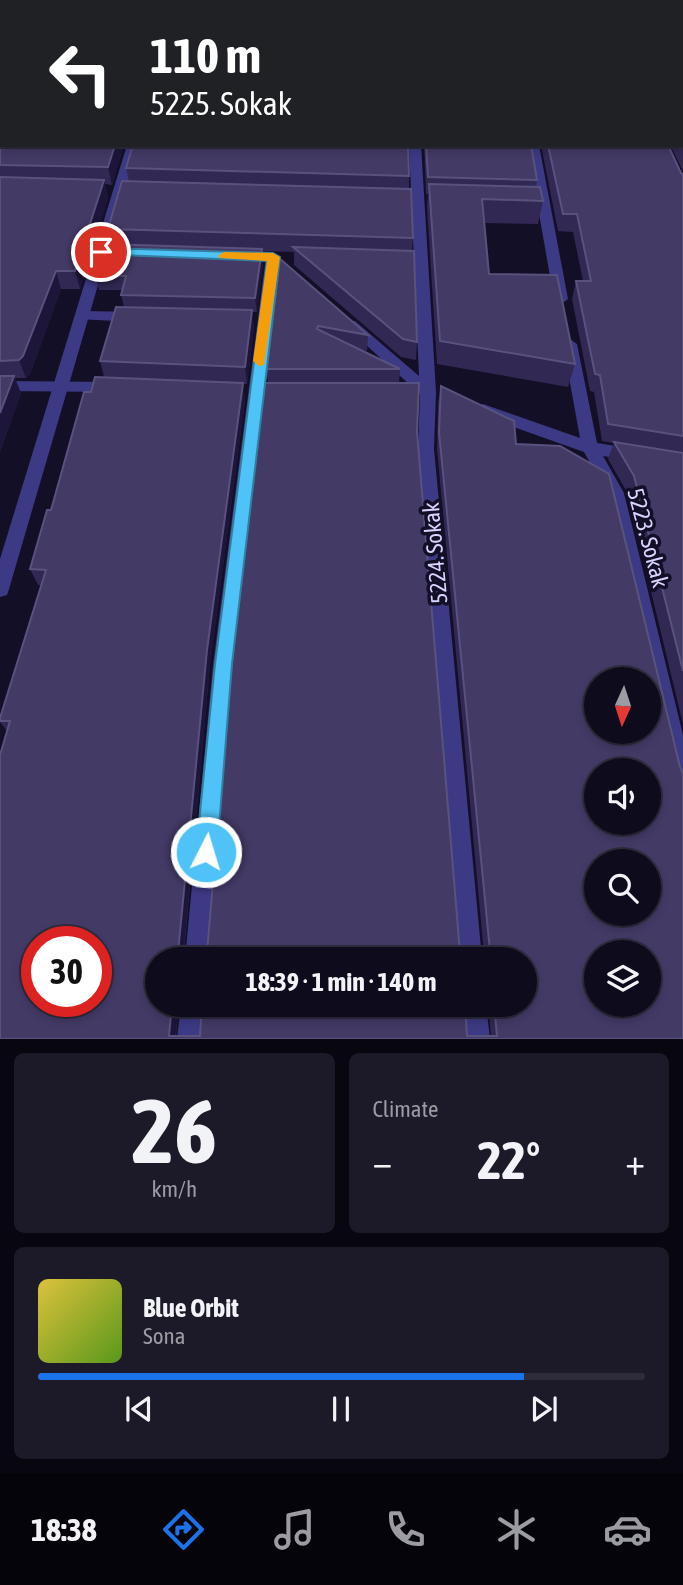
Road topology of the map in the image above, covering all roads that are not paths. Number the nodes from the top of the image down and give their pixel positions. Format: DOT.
graph roads {
  1 [pos="132,147"];
  2 [pos="415,147"];
  3 [pos="533,147"];
  4 [pos="276,259"];
  5 [pos="335,311"];
  6 [pos="82,316"];
  7 [pos="147,318"];
  8 [pos="60,385"];
  9 [pos="0,386"];
  10 [pos="130,388"];
  11 [pos="401,392"];
  12 [pos="434,394"];
  13 [pos="463,403"];
  14 [pos="590,448"];
  15 [pos="656,459"];
  16 [pos="0,589"];
  17 [pos="683,779"];
  18 [pos="198,947"];
  19 [pos="469,947"];
  20 [pos="192,1017"];
  21 [pos="475,1017"];
  22 [pos="190,1039"];
  23 [pos="478,1039"];
  1 -- 6 [label="street"];
  2 -- 12 [label="street, 5224. Sokak"];
  3 -- 14 [label="street, 5223. Sokak"];
  4 -- 18 [label="street"];
  5 -- 12 [label="street"];
  6 -- 7 [label="street"];
  6 -- 8 [label="street"];
  8 -- 9 [label="street"];
  8 -- 10 [label="street"];
  8 -- 16 [label="street"];
  11 -- 12 [label="street"];
  12 -- 19 [label="street, 5224. Sokak"];
  13 -- 14 [label="street"];
  14 -- 15 [label="street"];
  14 -- 17 [label="street, 5223. Sokak"];
  20 -- 22 [label="street"];
  21 -- 23 [label="street"];
}
